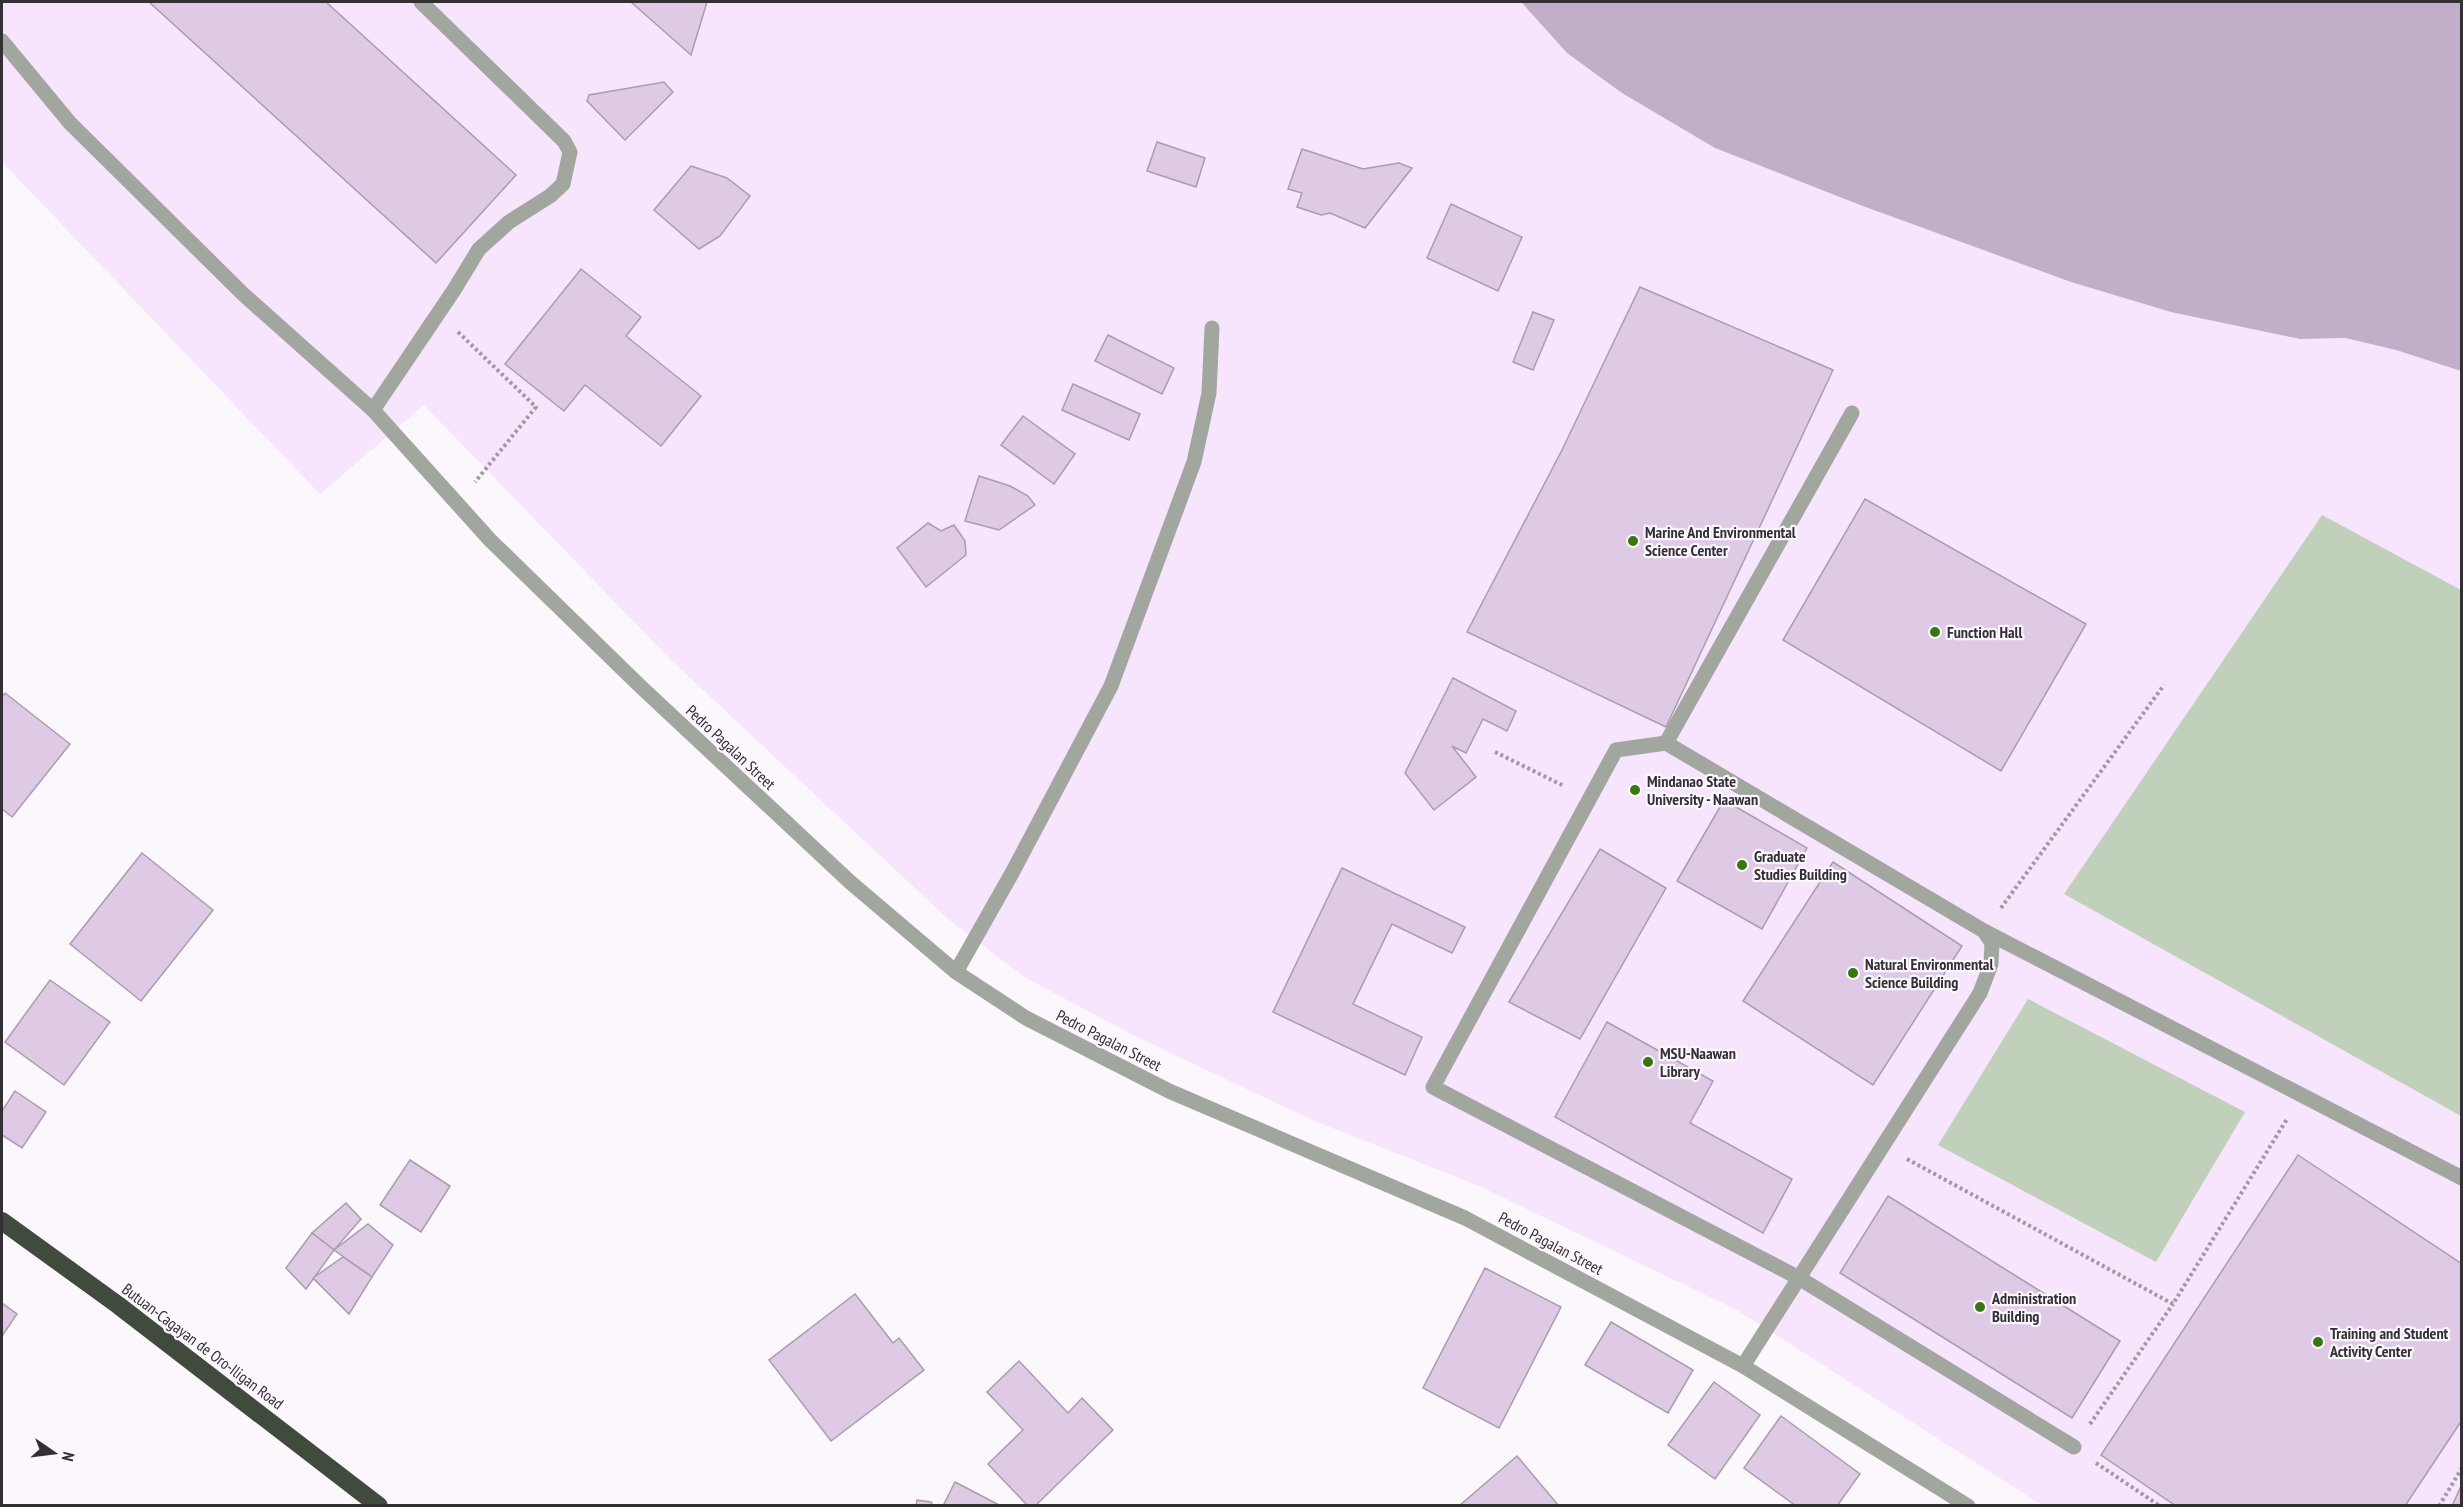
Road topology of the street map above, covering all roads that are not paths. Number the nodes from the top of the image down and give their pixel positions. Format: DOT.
graph roads {
  1 [pos="421,2"];
  2 [pos="2,41"];
  3 [pos="1212,328"];
  4 [pos="373,410"];
  5 [pos="1852,414"];
  6 [pos="1666,743"];
  7 [pos="1984,931"];
  8 [pos="956,972"];
  9 [pos="2462,1178"];
  10 [pos="2,1221"];
  11 [pos="1799,1278"];
  12 [pos="1743,1366"];
  13 [pos="2074,1447"];
  14 [pos="379,1506"];
  15 [pos="1968,1506"];
  1 -- 4 [label="street"];
  2 -- 4 [label="street, Pedro Pagalan Street"];
  3 -- 8 [label="street"];
  4 -- 8 [label="street, Pedro Pagalan Street"];
  5 -- 6 [label="street"];
  6 -- 7 [label="street"];
  6 -- 11 [label="street"];
  7 -- 9 [label="street"];
  7 -- 11 [label="street"];
  8 -- 12 [label="street, Pedro Pagalan Street"];
  10 -- 14 [label="highway, Butuan-Cagayan de Oro-Iligan Road"];
  11 -- 12 [label="street"];
  11 -- 13 [label="street"];
  12 -- 15 [label="street, Pedro Pagalan Street"];
}
